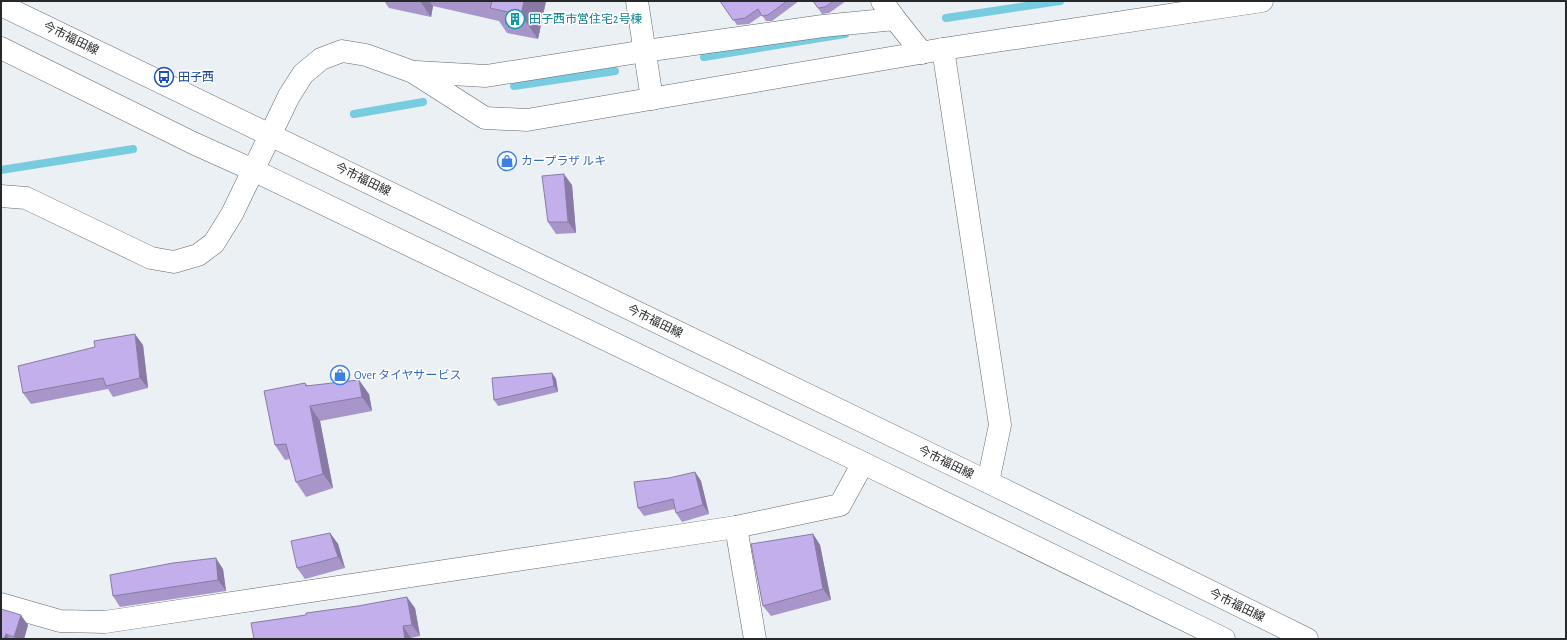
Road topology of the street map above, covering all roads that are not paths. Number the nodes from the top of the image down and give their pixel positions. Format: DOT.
graph roads {
  1 [pos="637,1"];
  2 [pos="882,1"];
  3 [pos="1262,1"];
  4 [pos="1,5"];
  5 [pos="895,19"];
  6 [pos="1,48"];
  7 [pos="943,49"];
  8 [pos="645,51"];
  9 [pos="922,53"];
  10 [pos="413,72"];
  11 [pos="652,99"];
  12 [pos="270,134"];
  13 [pos="253,170"];
  14 [pos="1,196"];
  15 [pos="863,463"];
  16 [pos="988,482"];
  17 [pos="736,527"];
  18 [pos="1,604"];
  19 [pos="755,639"];
  20 [pos="1224,639"];
  21 [pos="1307,639"];
  1 -- 8 [label="street"];
  2 -- 5 [label="street"];
  3 -- 7 [label="street"];
  4 -- 12 [label="street, 今市福田線"];
  5 -- 8 [label="street"];
  5 -- 9 [label="street"];
  6 -- 13 [label="street"];
  7 -- 9 [label="street"];
  7 -- 16 [label="street"];
  8 -- 10 [label="street"];
  8 -- 11 [label="street"];
  9 -- 11 [label="street"];
  10 -- 11 [label="street"];
  10 -- 12 [label="street"];
  12 -- 13 [label="street"];
  12 -- 16 [label="street, 今市福田線"];
  13 -- 14 [label="street"];
  13 -- 15 [label="street"];
  15 -- 17 [label="street"];
  15 -- 20 [label="street"];
  16 -- 21 [label="street, 今市福田線"];
  17 -- 18 [label="street"];
  17 -- 19 [label="street"];
}
